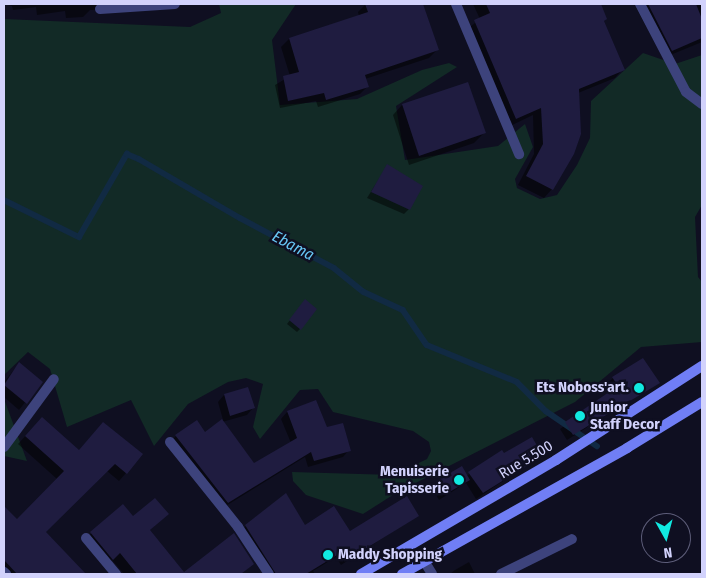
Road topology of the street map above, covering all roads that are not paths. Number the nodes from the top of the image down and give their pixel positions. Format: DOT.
graph roads {
  1 [pos="174,4"];
  2 [pos="456,4"];
  3 [pos="640,4"];
  4 [pos="100,10"];
  5 [pos="702,104"];
  6 [pos="519,154"];
  7 [pos="702,366"];
  8 [pos="54,379"];
  9 [pos="702,402"];
  10 [pos="170,442"];
  11 [pos="4,447"];
  12 [pos="86,538"];
  13 [pos="572,539"];
  14 [pos="424,561"];
  15 [pos="116,574"];
  16 [pos="269,574"];
  17 [pos="361,574"];
  18 [pos="402,574"];
  19 [pos="432,574"];
  20 [pos="501,574"];
  1 -- 4 [label="street"];
  2 -- 6 [label="street"];
  3 -- 5 [label="street"];
  7 -- 17 [label="main road, Rue 5.500"];
  8 -- 11 [label="street"];
  9 -- 14 [label="main road"];
  10 -- 16 [label="street"];
  12 -- 15 [label="street"];
  13 -- 20 [label="street"];
  14 -- 18 [label="main road"];
  14 -- 19 [label="street"];
}
